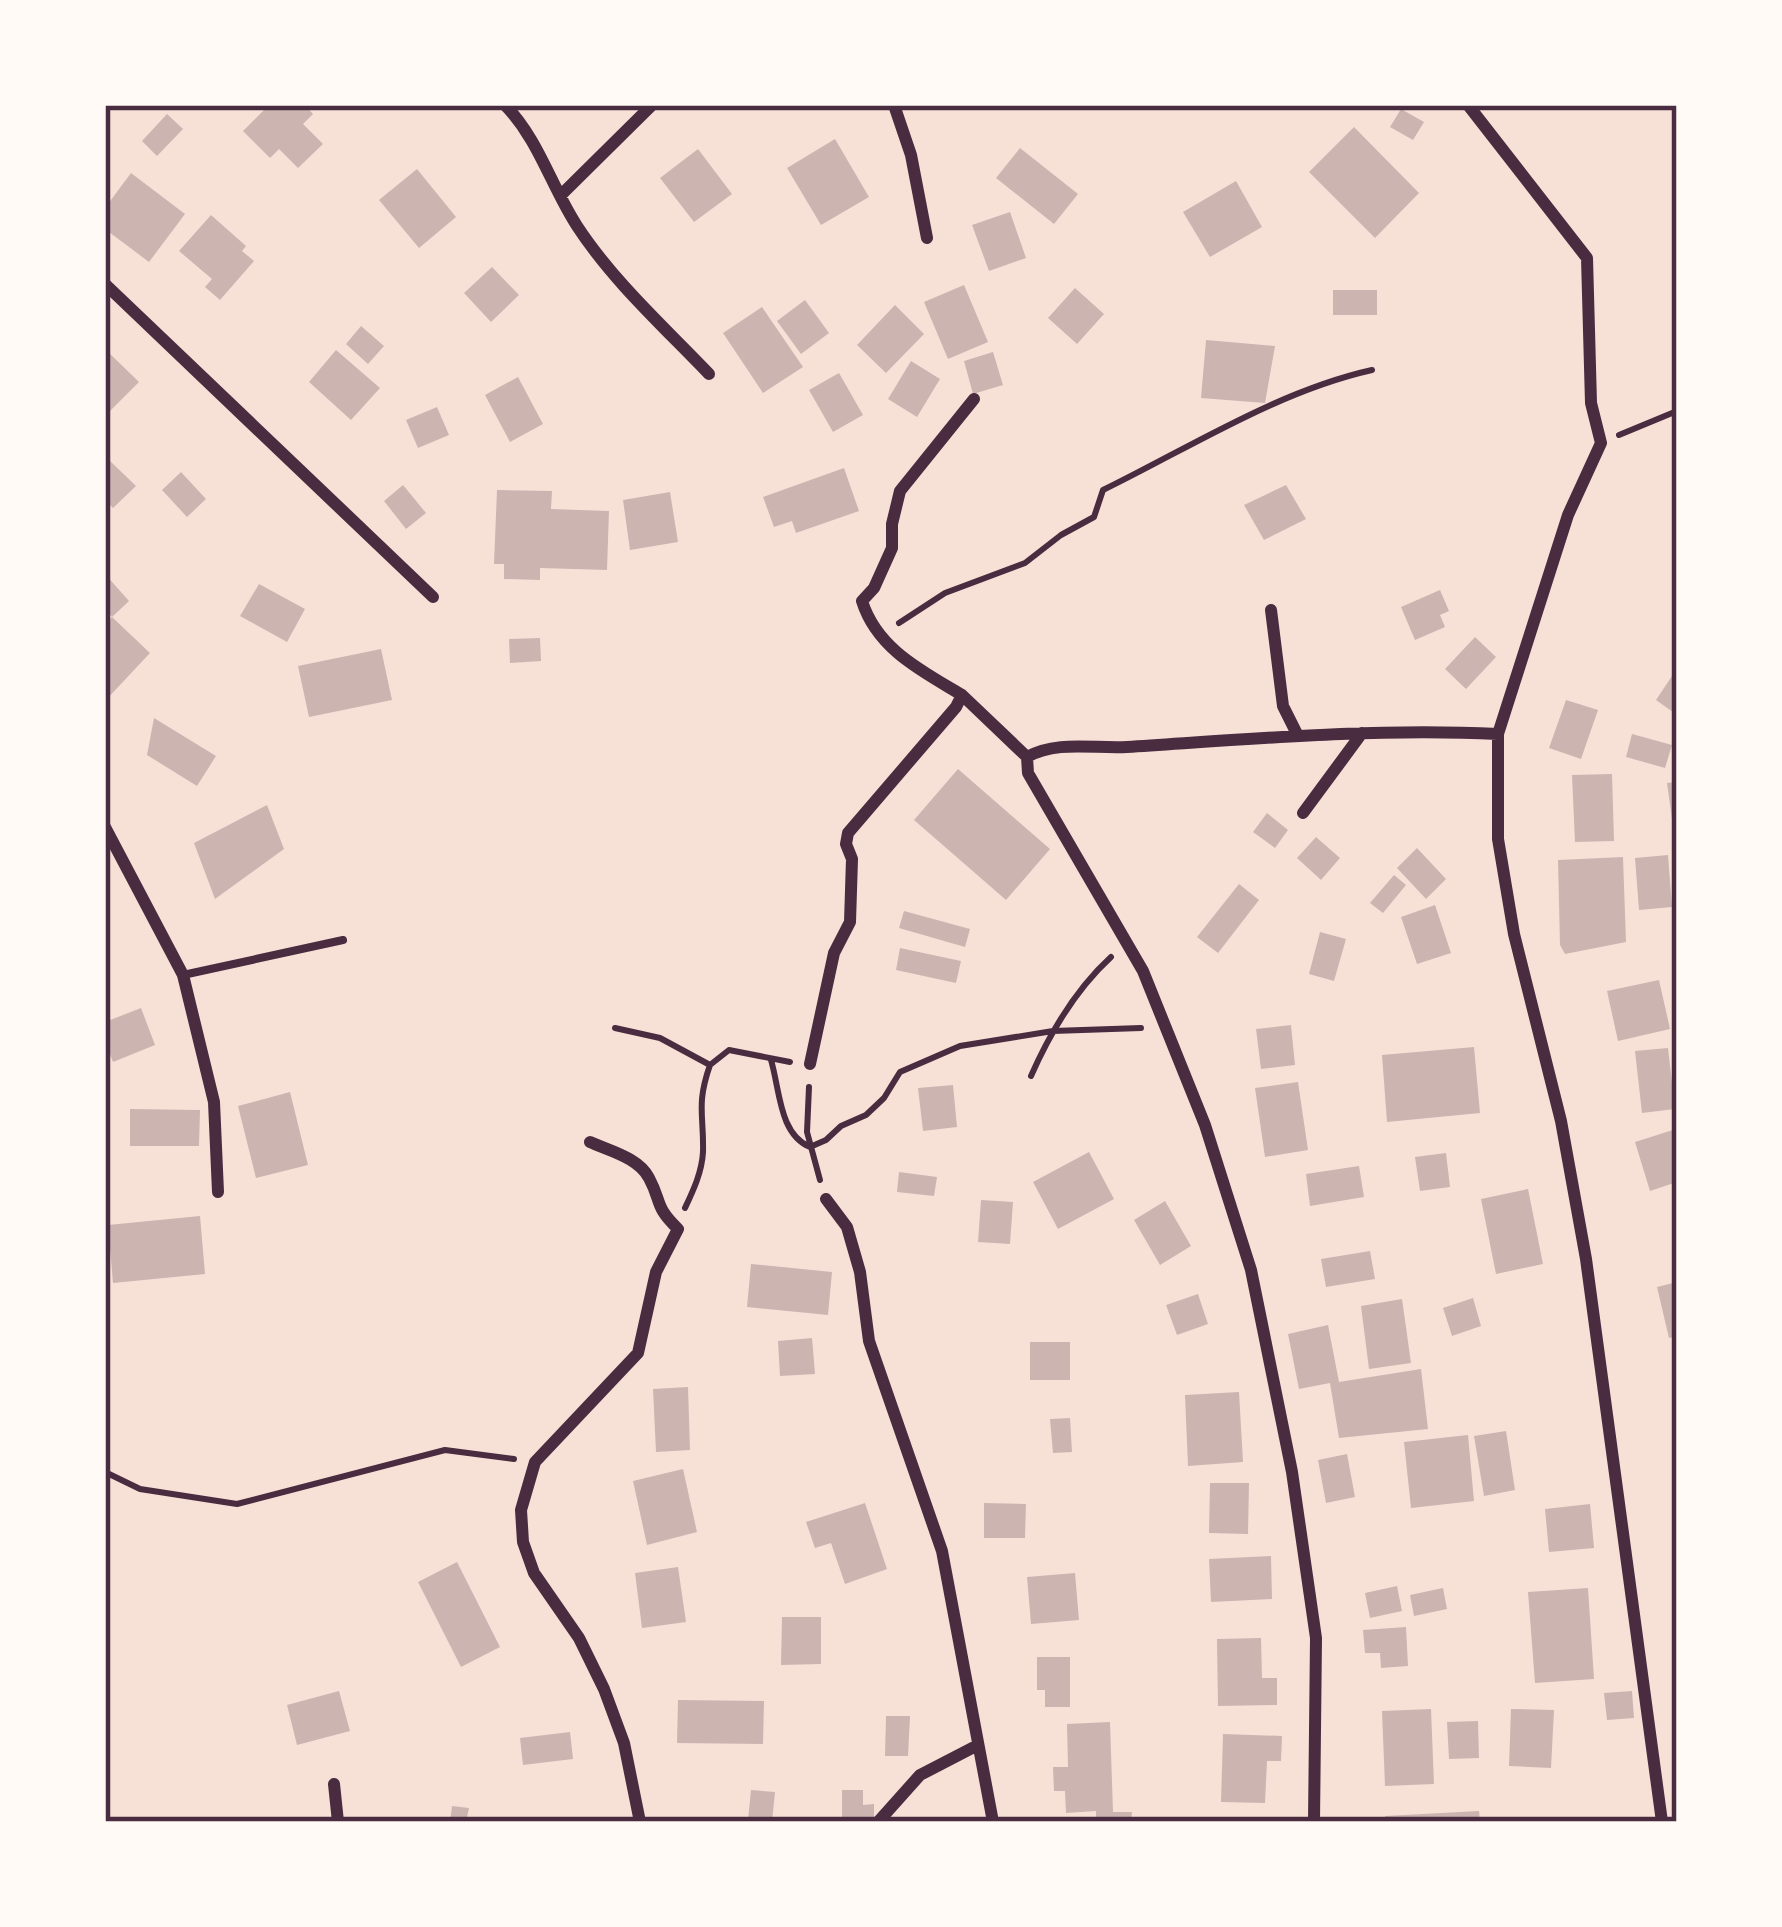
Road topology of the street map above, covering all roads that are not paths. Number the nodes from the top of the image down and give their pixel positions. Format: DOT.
graph roads {
  1 [pos="505,105"];
  2 [pos="652,105"];
  3 [pos="894,105"];
  4 [pos="1468,105"];
  5 [pos="561,195"];
  6 [pos="927,238"];
  7 [pos="105,284"];
  8 [pos="709,374"];
  9 [pos="974,399"];
  10 [pos="433,597"];
  11 [pos="1271,610"];
  12 [pos="962,695"];
  13 [pos="1362,733"];
  14 [pos="1498,734"];
  15 [pos="1298,736"];
  16 [pos="1027,757"];
  17 [pos="1303,812"];
  18 [pos="105,827"];
  19 [pos="343,940"];
  20 [pos="183,975"];
  21 [pos="810,1064"];
  22 [pos="590,1142"];
  23 [pos="218,1192"];
  24 [pos="826,1199"];
  25 [pos="978,1744"];
  26 [pos="334,1784"];
  27 [pos="338,1822"];
  28 [pos="640,1822"];
  29 [pos="878,1822"];
  30 [pos="993,1822"];
  31 [pos="1314,1822"];
  32 [pos="1662,1822"];
  1 -- 5 [label="street"];
  2 -- 5 [label="street"];
  3 -- 6 [label="street"];
  4 -- 14 [label="street"];
  5 -- 8 [label="street"];
  7 -- 10 [label="street"];
  9 -- 12 [label="street"];
  11 -- 15 [label="street"];
  12 -- 16 [label="street"];
  12 -- 21 [label="street"];
  13 -- 14 [label="street"];
  13 -- 15 [label="street"];
  13 -- 17 [label="street"];
  14 -- 32 [label="street"];
  15 -- 16 [label="street"];
  16 -- 31 [label="street"];
  18 -- 20 [label="street"];
  19 -- 20 [label="lane"];
  20 -- 23 [label="street"];
  22 -- 28 [label="street"];
  24 -- 25 [label="street"];
  25 -- 29 [label="street"];
  25 -- 30 [label="street"];
  26 -- 27 [label="street"];
}
